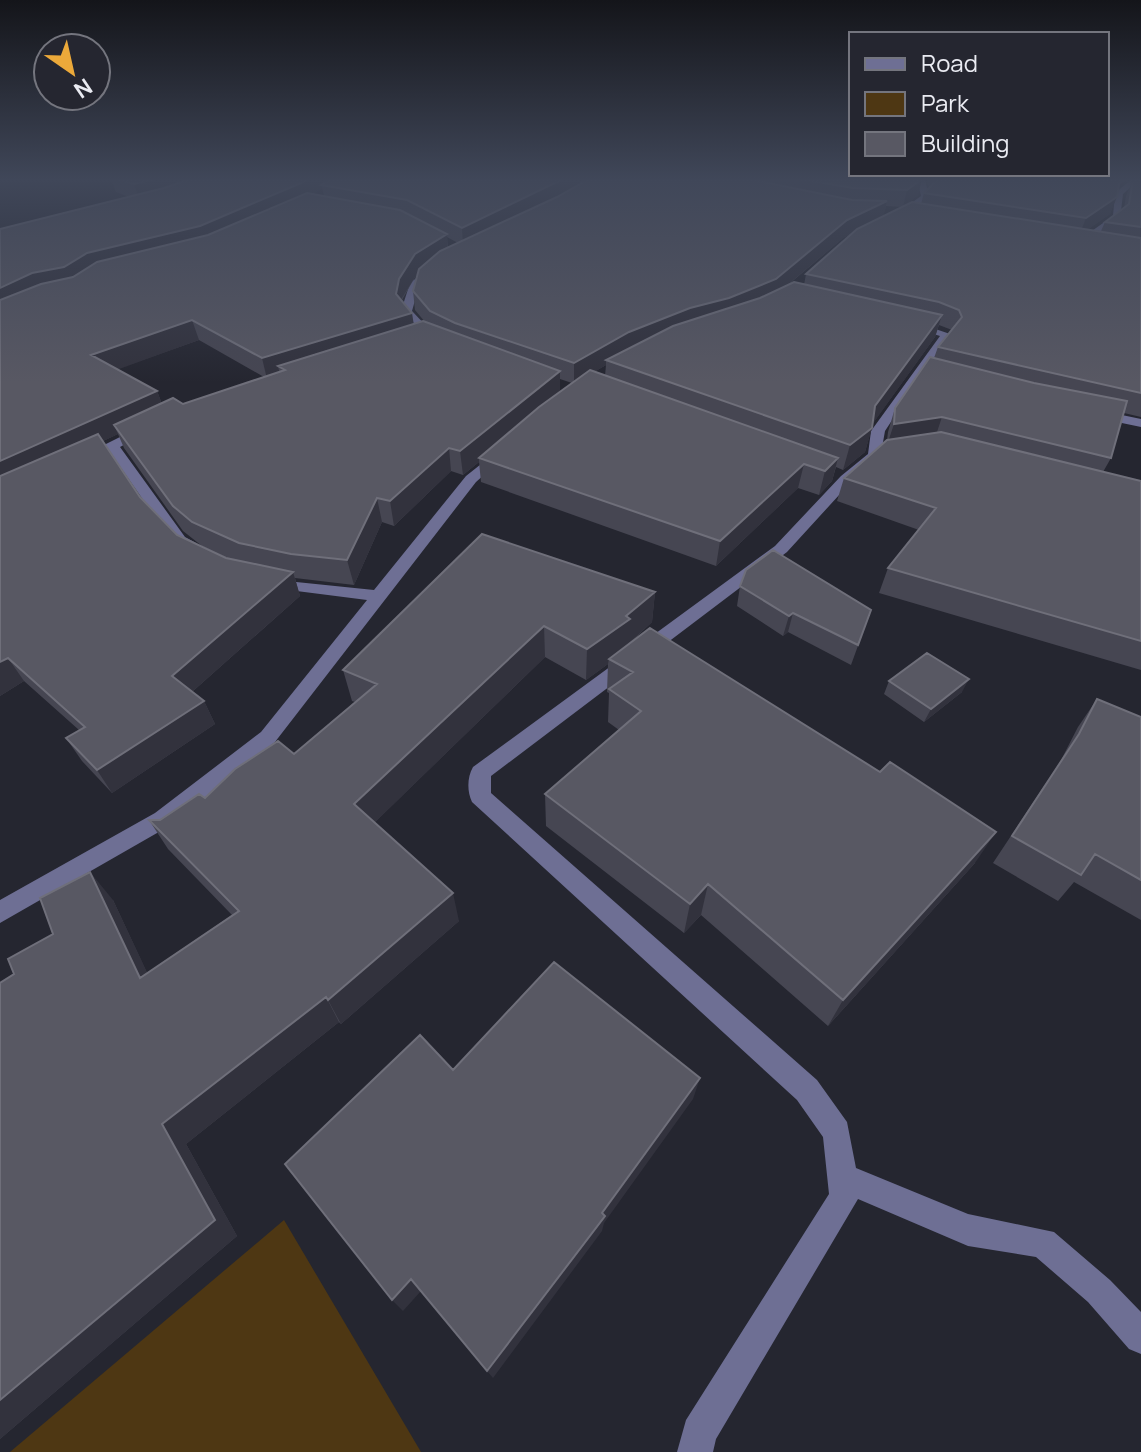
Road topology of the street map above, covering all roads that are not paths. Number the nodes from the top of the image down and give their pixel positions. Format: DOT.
graph roads {
  1 [pos="450,259"];
  2 [pos="903,322"];
  3 [pos="427,335"];
  4 [pos="413,340"];
  5 [pos="452,348"];
  6 [pos="1086,411"];
  7 [pos="1141,423"];
  8 [pos="151,427"];
  9 [pos="513,442"];
  10 [pos="112,445"];
  11 [pos="896,453"];
  12 [pos="875,456"];
  13 [pos="70,465"];
  14 [pos="207,555"];
  15 [pos="259,580"];
  16 [pos="380,596"];
  17 [pos="0,912"];
  18 [pos="841,1177"];
  19 [pos="1141,1337"];
  20 [pos="695,1452"];
  1 -- 3 [label="street"];
  2 -- 12 [label="street"];
  3 -- 4 [label="street"];
  3 -- 5 [label="street"];
  6 -- 7 [label="street"];
  8 -- 10 [label="street"];
  9 -- 16 [label="street"];
  10 -- 13 [label="street"];
  10 -- 14 [label="street"];
  11 -- 12 [label="street"];
  12 -- 18 [label="street"];
  15 -- 16 [label="street"];
  16 -- 17 [label="street"];
  18 -- 19 [label="street"];
  18 -- 20 [label="street"];
}
